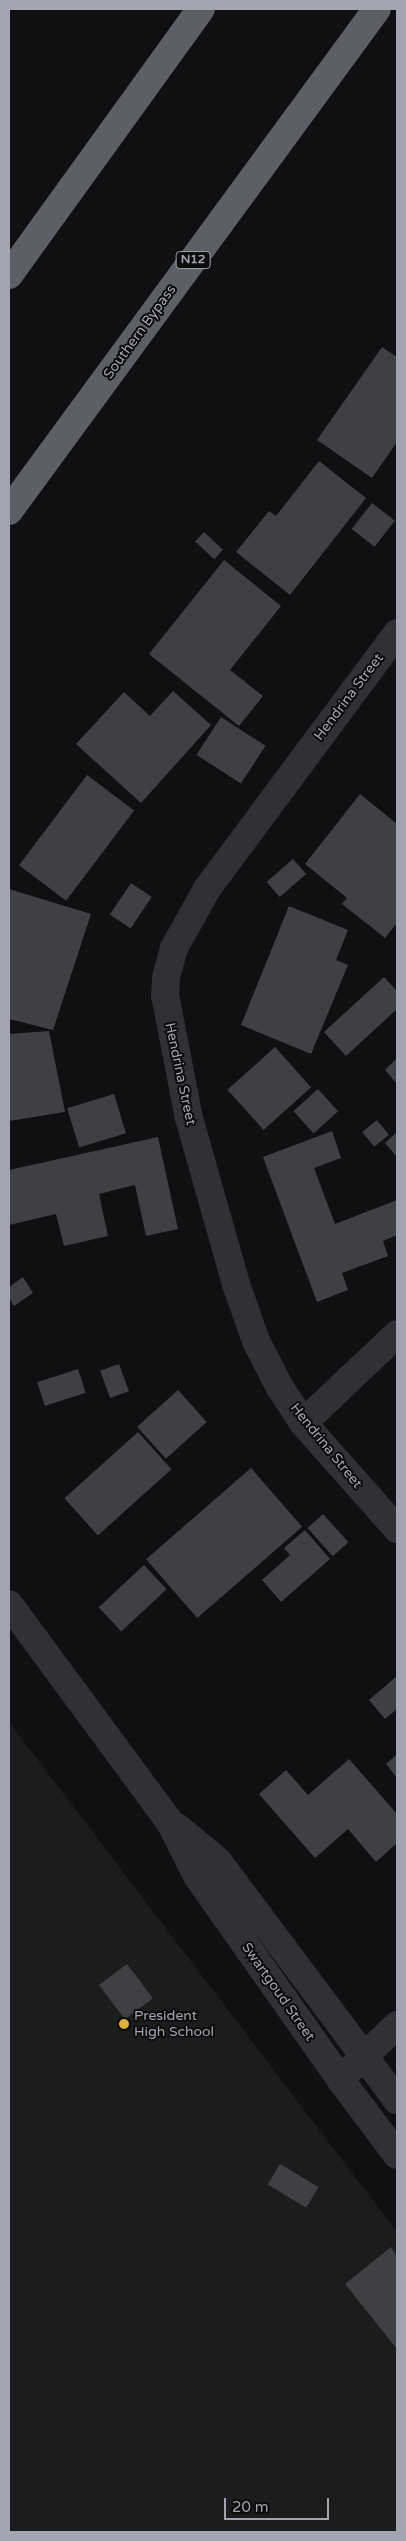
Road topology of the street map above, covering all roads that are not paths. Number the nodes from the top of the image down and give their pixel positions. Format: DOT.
graph roads {
  1 [pos="201,9"];
  2 [pos="377,9"];
  3 [pos="9,275"];
  4 [pos="9,511"];
  5 [pos="397,633"];
  6 [pos="397,1334"];
  7 [pos="303,1423"];
  8 [pos="397,1529"];
  9 [pos="9,1604"];
  10 [pos="170,1822"];
  11 [pos="397,2025"];
  12 [pos="364,2056"];
  13 [pos="340,2079"];
  14 [pos="397,2100"];
  15 [pos="397,2155"];
  1 -- 3 [label="highway"];
  2 -- 4 [label="highway, Southern Bypass / N12"];
  5 -- 7 [label="street, Hendrina Street"];
  6 -- 7 [label="street"];
  7 -- 8 [label="street, Hendrina Street"];
  9 -- 10 [label="street, Swartgoud Street"];
  10 -- 12 [label="street, Swartgoud Street"];
  10 -- 13 [label="street, Swartgoud Street"];
  11 -- 12 [label="street"];
  12 -- 13 [label="street"];
  12 -- 14 [label="street, Swartgoud Street"];
  13 -- 15 [label="street, Swartgoud Street"];
}
